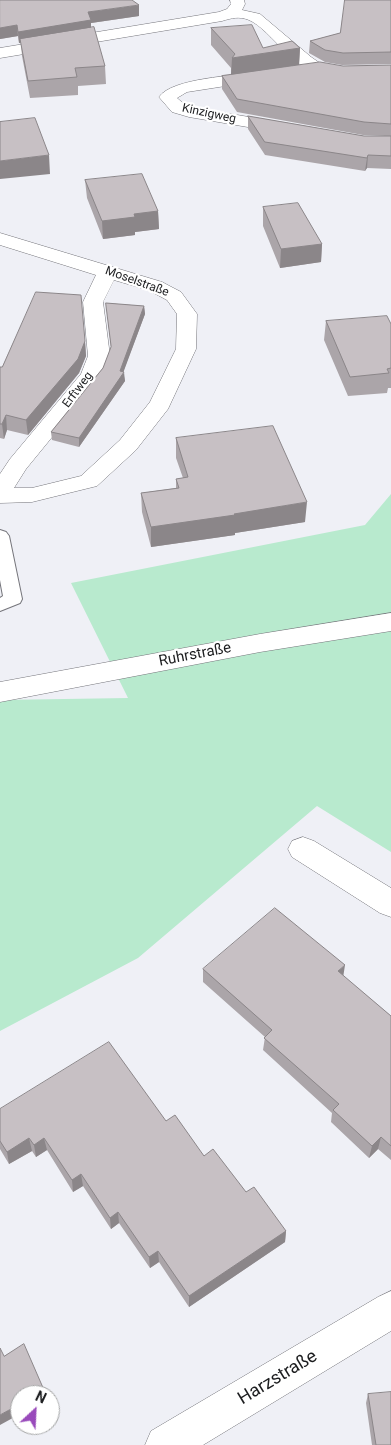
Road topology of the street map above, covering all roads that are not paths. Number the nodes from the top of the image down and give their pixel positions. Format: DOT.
graph roads {
  1 [pos="235,6"];
  2 [pos="0,53"];
  3 [pos="290,72"];
  4 [pos="270,75"];
  5 [pos="297,131"];
  6 [pos="0,239"];
  7 [pos="108,271"];
  8 [pos="0,491"];
  9 [pos="0,496"];
  10 [pos="0,536"];
  11 [pos="0,605"];
  12 [pos="391,622"];
  13 [pos="0,692"];
  14 [pos="303,849"];
  15 [pos="391,904"];
  16 [pos="391,1310"];
  17 [pos="165,1445"];
  1 -- 2 [label="street"];
  1 -- 3 [label="street"];
  4 -- 5 [label="street, Kinzigweg"];
  6 -- 7 [label="street, Moselstraße"];
  7 -- 8 [label="street, Erftweg"];
  7 -- 9 [label="street, Moselstraße"];
  10 -- 11 [label="lane"];
  12 -- 13 [label="street, Ruhrstraße"];
  14 -- 15 [label="street"];
  16 -- 17 [label="street, Harzstraße"];
}
